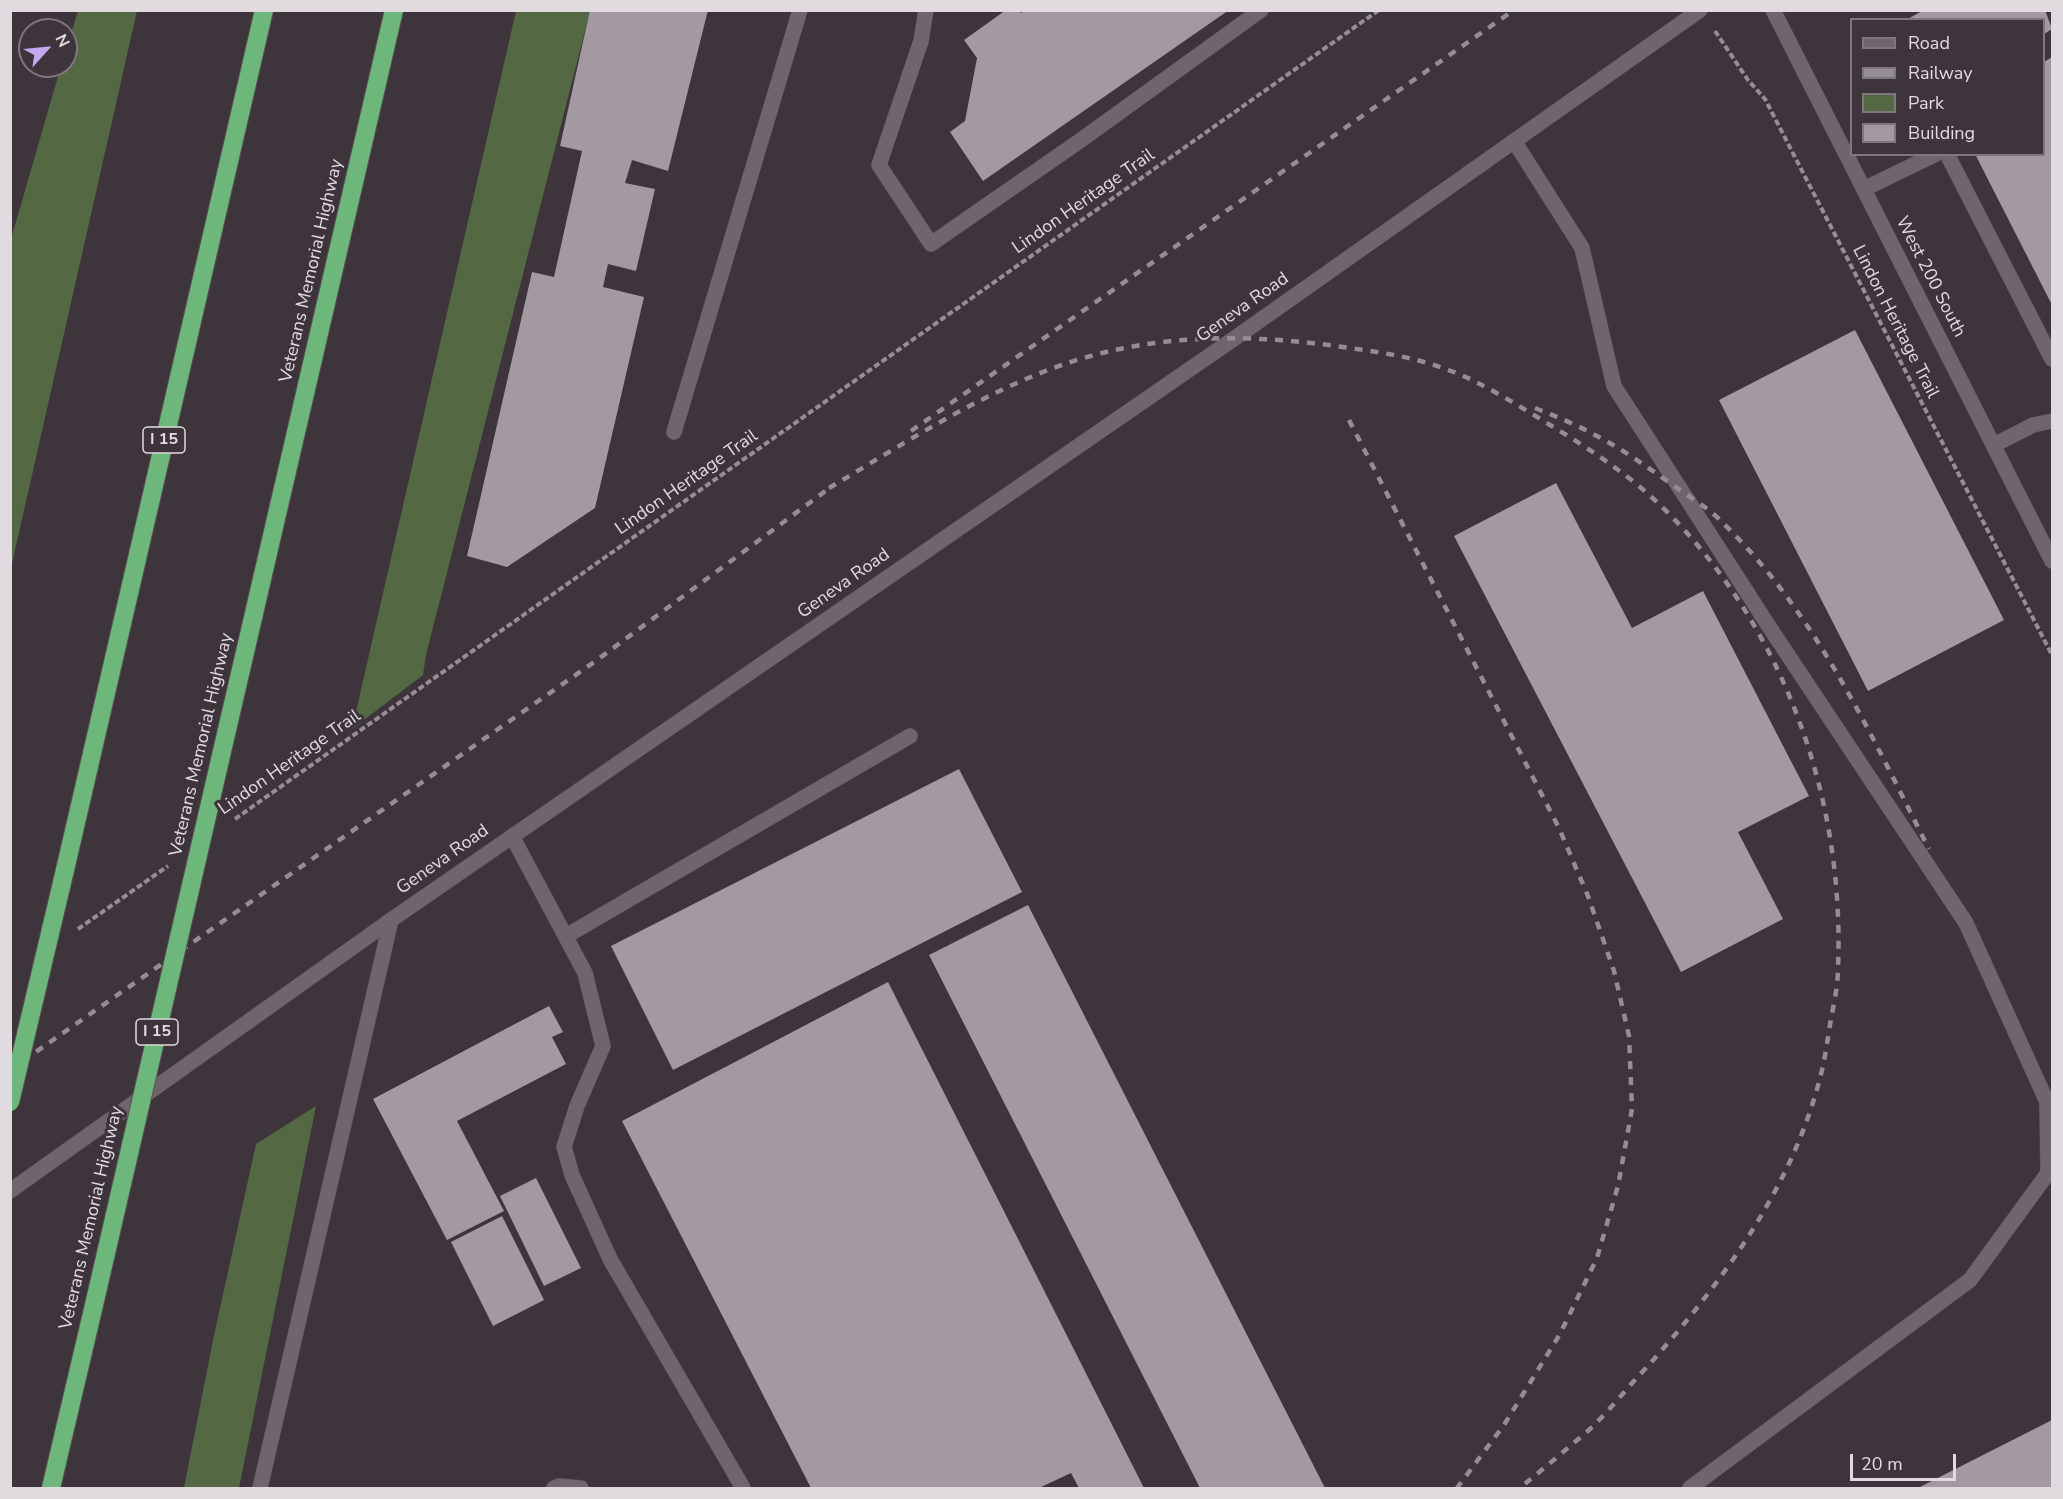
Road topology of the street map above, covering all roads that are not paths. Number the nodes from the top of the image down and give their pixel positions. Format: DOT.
graph roads {
  1 [pos="264,10"];
  2 [pos="394,10"];
  3 [pos="800,10"];
  4 [pos="926,10"];
  5 [pos="1261,10"];
  6 [pos="1700,10"];
  7 [pos="1773,10"];
  8 [pos="1514,141"];
  9 [pos="1932,156"];
  10 [pos="1948,156"];
  11 [pos="1864,189"];
  12 [pos="2052,359"];
  13 [pos="2052,421"];
  14 [pos="674,432"];
  15 [pos="1994,446"];
  16 [pos="2052,561"];
  17 [pos="910,736"];
  18 [pos="512,836"];
  19 [pos="391,920"];
  20 [pos="566,936"];
  21 [pos="10,1102"];
  22 [pos="10,1191"];
  23 [pos="51,1488"];
  24 [pos="260,1488"];
  25 [pos="554,1488"];
  26 [pos="581,1488"];
  27 [pos="743,1488"];
  28 [pos="1690,1488"];
  1 -- 21 [label="highway, I 15, bridge"];
  2 -- 23 [label="highway, Veterans Memorial Highway / I 15, bridge"];
  3 -- 14 [label="main road"];
  4 -- 5 [label="main road"];
  6 -- 8 [label="main road, Geneva Road"];
  7 -- 11 [label="main road, West 200 South"];
  8 -- 18 [label="main road, Geneva Road"];
  8 -- 28 [label="main road"];
  9 -- 11 [label="main road"];
  10 -- 12 [label="main road"];
  11 -- 15 [label="main road, West 200 South"];
  13 -- 15 [label="main road"];
  15 -- 16 [label="main road, West 200 South"];
  17 -- 20 [label="main road"];
  18 -- 19 [label="main road, Geneva Road"];
  18 -- 20 [label="main road"];
  19 -- 22 [label="main road, Geneva Road"];
  19 -- 24 [label="main road"];
  20 -- 27 [label="main road"];
  25 -- 26 [label="main road"];
}
